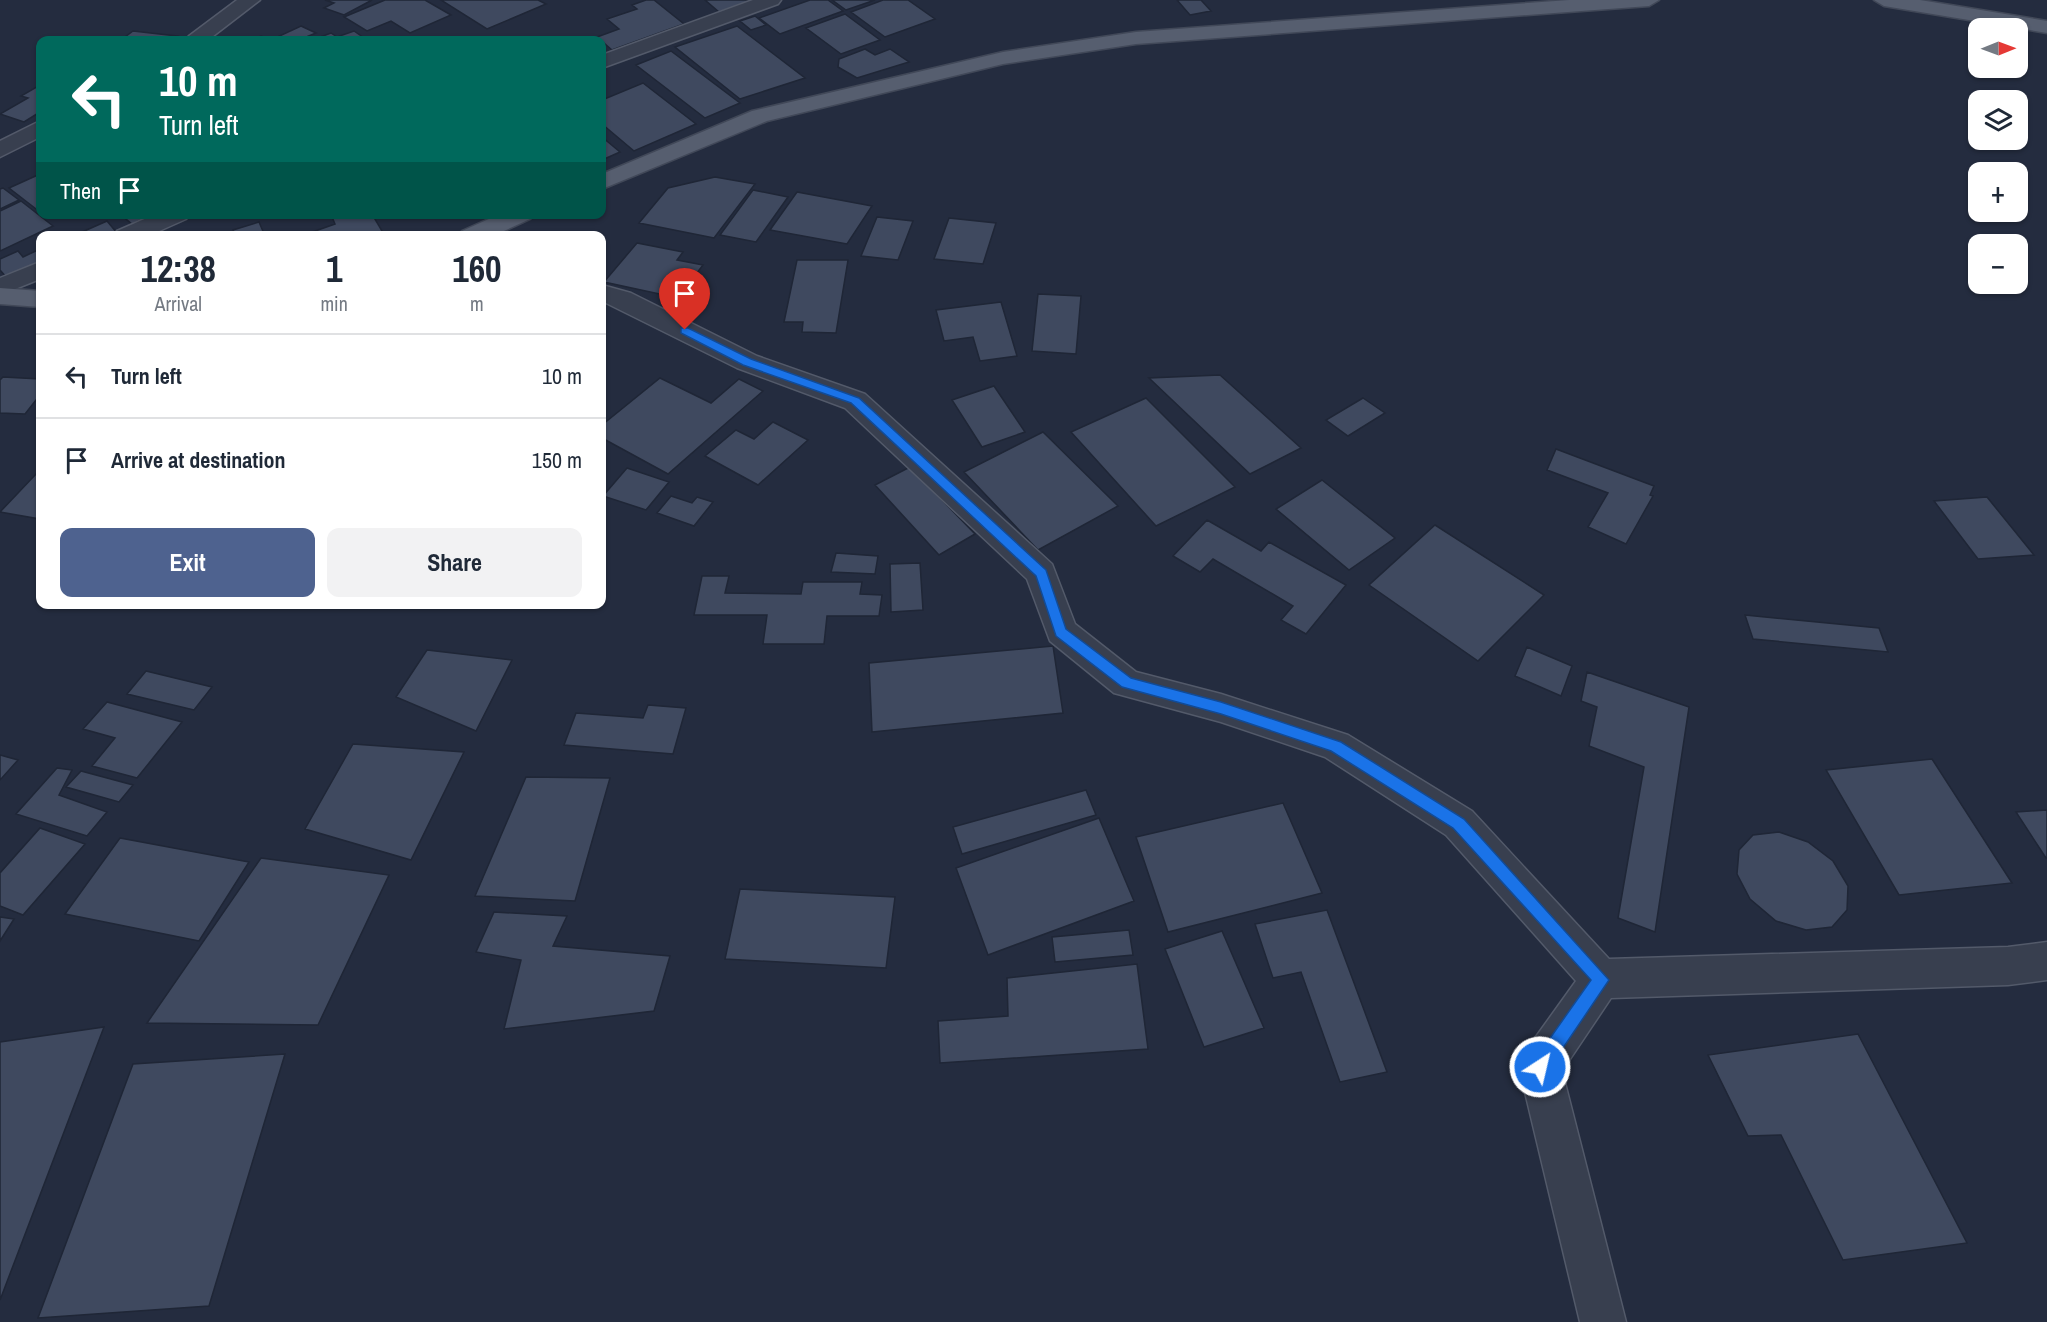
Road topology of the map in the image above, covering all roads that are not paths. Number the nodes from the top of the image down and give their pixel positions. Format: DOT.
graph roads {
  1 [pos="250,0"];
  2 [pos="771,0"];
  3 [pos="1649,0"];
  4 [pos="1884,0"];
  5 [pos="2047,27"];
  6 [pos="209,36"];
  7 [pos="606,61"];
  8 [pos="36,130"];
  9 [pos="0,150"];
  10 [pos="606,180"];
  11 [pos="166,219"];
  12 [pos="510,219"];
  13 [pos="138,231"];
  14 [pos="483,231"];
  15 [pos="36,272"];
  16 [pos="0,287"];
  17 [pos="606,294"];
  18 [pos="0,296"];
  19 [pos="36,299"];
  20 [pos="2047,961"];
  21 [pos="1601,980"];
  22 [pos="1603,1322"];
  1 -- 6 [label="street"];
  2 -- 7 [label="street"];
  3 -- 10 [label="main road"];
  4 -- 5 [label="main road"];
  8 -- 9 [label="street"];
  11 -- 13 [label="street"];
  12 -- 14 [label="main road"];
  15 -- 16 [label="street"];
  17 -- 21 [label="street"];
  18 -- 19 [label="main road"];
  20 -- 21 [label="street"];
  21 -- 22 [label="street"];
}
